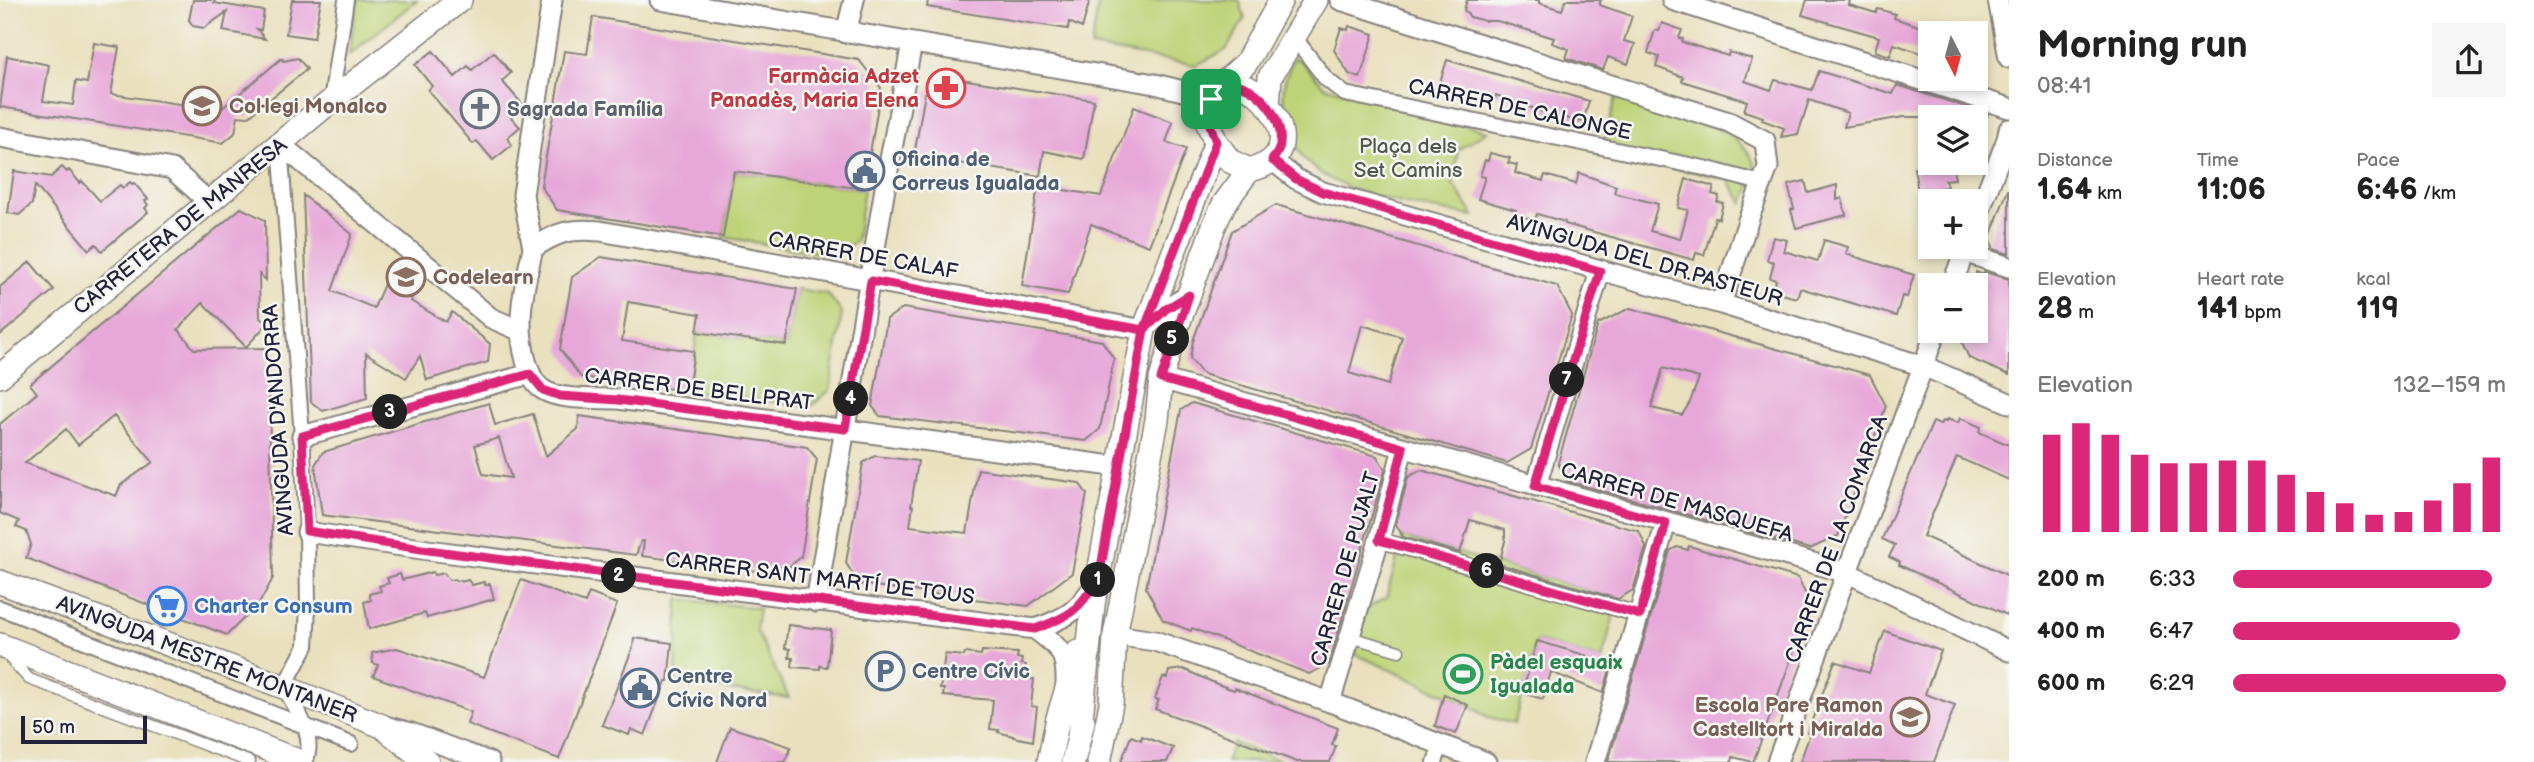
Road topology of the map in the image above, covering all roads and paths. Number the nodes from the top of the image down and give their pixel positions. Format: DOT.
graph roads {
  1 [pos="346,0"];
  2 [pos="460,0"];
  3 [pos="552,0"];
  4 [pos="660,0"];
  5 [pos="854,0"];
  6 [pos="1281,0"];
  7 [pos="1316,0"];
  8 [pos="1340,0"];
  9 [pos="1672,0"];
  10 [pos="1998,0"];
  11 [pos="846,33"];
  12 [pos="1294,37"];
  13 [pos="912,43"];
  14 [pos="2009,58"];
  15 [pos="1217,92"];
  16 [pos="331,101"];
  17 [pos="1268,105"];
  18 [pos="2009,108"];
  19 [pos="2009,129"];
  20 [pos="0,137"];
  21 [pos="1216,142"];
  22 [pos="280,145"];
  23 [pos="1272,160"];
  24 [pos="172,169"];
  25 [pos="1249,170"];
  26 [pos="1765,175"];
  27 [pos="1988,189"];
  28 [pos="209,202"];
  29 [pos="182,224"];
  30 [pos="533,248"];
  31 [pos="1988,259"];
  32 [pos="2009,267"];
  33 [pos="1600,271"];
  34 [pos="871,281"];
  35 [pos="1189,295"];
  36 [pos="1721,304"];
  37 [pos="1144,330"];
  38 [pos="521,331"];
  39 [pos="1932,343"];
  40 [pos="1923,366"];
  41 [pos="530,374"];
  42 [pos="0,376"];
  43 [pos="1161,379"];
  44 [pos="2009,403"];
  45 [pos="845,429"];
  46 [pos="302,436"];
  47 [pos="1403,448"];
  48 [pos="1120,467"];
  49 [pos="1535,486"];
  50 [pos="1666,523"];
  51 [pos="307,531"];
  52 [pos="1379,540"];
  53 [pos="1848,573"];
  54 [pos="1099,578"];
  55 [pos="0,582"];
  56 [pos="1121,599"];
  57 [pos="816,602"];
  58 [pos="1093,606"];
  59 [pos="0,608"];
  60 [pos="1640,615"];
  61 [pos="1035,629"];
  62 [pos="1115,635"];
  63 [pos="1350,636"];
  64 [pos="0,647"];
  65 [pos="1399,651"];
  66 [pos="2009,651"];
  67 [pos="284,687"];
  68 [pos="1066,688"];
  69 [pos="1330,702"];
  70 [pos="306,726"];
  71 [pos="382,726"];
  72 [pos="1079,736"];
  73 [pos="351,744"];
  74 [pos="1438,754"];
  75 [pos="250,762"];
  76 [pos="303,762"];
  77 [pos="427,762"];
  78 [pos="489,762"];
  79 [pos="1049,762"];
  80 [pos="1073,762"];
  81 [pos="1099,762"];
  82 [pos="1486,762"];
  83 [pos="1595,762"];
  84 [pos="1777,762"];
  1 -- 16 [label="street"];
  2 -- 16 [label="street, CARRETERA DE MANRESA"];
  3 -- 30 [label="street"];
  4 -- 11 [label="street"];
  5 -- 11 [label="street"];
  6 -- 15 [label="street"];
  7 -- 12 [label="street"];
  8 -- 26 [label="street"];
  9 -- 18 [label="street"];
  10 -- 14 [label="street"];
  11 -- 13 [label="street"];
  12 -- 17 [label="street"];
  12 -- 26 [label="street, CARRER DE CALONGE"];
  13 -- 15 [label="street"];
  13 -- 34 [label="street"];
  15 -- 17 [label="street"];
  15 -- 21 [label="street"];
  16 -- 22 [label="street, CARRETERA DE MANRESA"];
  17 -- 23 [label="street"];
  19 -- 27 [label="street"];
  20 -- 24 [label="street"];
  21 -- 25 [label="street"];
  21 -- 37 [label="street"];
  22 -- 28 [label="street, CARRETERA DE MANRESA"];
  22 -- 38 [label="street"];
  22 -- 46 [label="street, AVINGUDA D'ANDORRA"];
  23 -- 25 [label="street"];
  23 -- 33 [label="street, AVINGUDA DEL DR.PASTEUR"];
  24 -- 28 [label="street"];
  24 -- 29 [label="street"];
  25 -- 35 [label="street"];
  26 -- 36 [label="street"];
  28 -- 29 [label="street, CARRETERA DE MANRESA"];
  29 -- 42 [label="street, CARRETERA DE MANRESA"];
  30 -- 34 [label="street, CARRER DE CALAF"];
  30 -- 38 [label="street"];
  31 -- 32 [label="street"];
  33 -- 36 [label="street, AVINGUDA DEL DR.PASTEUR"];
  33 -- 49 [label="street"];
  34 -- 37 [label="street, CARRER DE CALAF"];
  34 -- 45 [label="street"];
  35 -- 37 [label="street"];
  35 -- 43 [label="street"];
  36 -- 40 [label="street, AVINGUDA DEL DR.PASTEUR"];
  37 -- 48 [label="street"];
  38 -- 41 [label="street"];
  39 -- 40 [label="street, CARRER DE LA COMARCA"];
  40 -- 44 [label="street, AVINGUDA DEL DR.PASTEUR"];
  40 -- 53 [label="street, CARRER DE LA COMARCA"];
  41 -- 45 [label="street, CARRER DE BELLPRAT"];
  41 -- 46 [label="street"];
  43 -- 47 [label="street, CARRER DE MASQUEFA"];
  43 -- 56 [label="street"];
  45 -- 48 [label="street, CARRER DE BELLPRAT"];
  45 -- 57 [label="street"];
  46 -- 51 [label="street, AVINGUDA D'ANDORRA"];
  47 -- 49 [label="street, CARRER DE MASQUEFA"];
  47 -- 52 [label="street, CARRER DE PUJALT"];
  48 -- 54 [label="street"];
  49 -- 50 [label="street, CARRER DE MASQUEFA"];
  50 -- 53 [label="street, CARRER DE MASQUEFA"];
  50 -- 60 [label="street"];
  51 -- 57 [label="street, CARRER SANT MARTÍ DE TOUS"];
  51 -- 67 [label="street, AVINGUDA D'ANDORRA"];
  52 -- 60 [label="street"];
  52 -- 63 [label="street, CARRER DE PUJALT"];
  53 -- 66 [label="street, CARRER DE MASQUEFA"];
  53 -- 84 [label="street, CARRER DE LA COMARCA"];
  54 -- 58 [label="street"];
  54 -- 61 [label="street"];
  55 -- 67 [label="street, AVINGUDA MESTRE MONTANER"];
  56 -- 62 [label="street"];
  56 -- 72 [label="street"];
  57 -- 61 [label="street, CARRER SANT MARTÍ DE TOUS"];
  58 -- 68 [label="street"];
  58 -- 72 [label="street"];
  59 -- 70 [label="street"];
  60 -- 83 [label="street"];
  61 -- 68 [label="street"];
  62 -- 69 [label="street"];
  62 -- 81 [label="street"];
  63 -- 65 [label="lane"];
  63 -- 69 [label="street, CARRER DE PUJALT"];
  64 -- 75 [label="lane"];
  64 -- 76 [label="street"];
  67 -- 70 [label="street"];
  67 -- 71 [label="street, AVINGUDA MESTRE MONTANER"];
  68 -- 79 [label="street"];
  69 -- 74 [label="street"];
  70 -- 73 [label="street"];
  70 -- 76 [label="street"];
  71 -- 77 [label="street, AVINGUDA MESTRE MONTANER"];
  71 -- 78 [label="street"];
  72 -- 80 [label="street"];
  74 -- 82 [label="street"];
}
